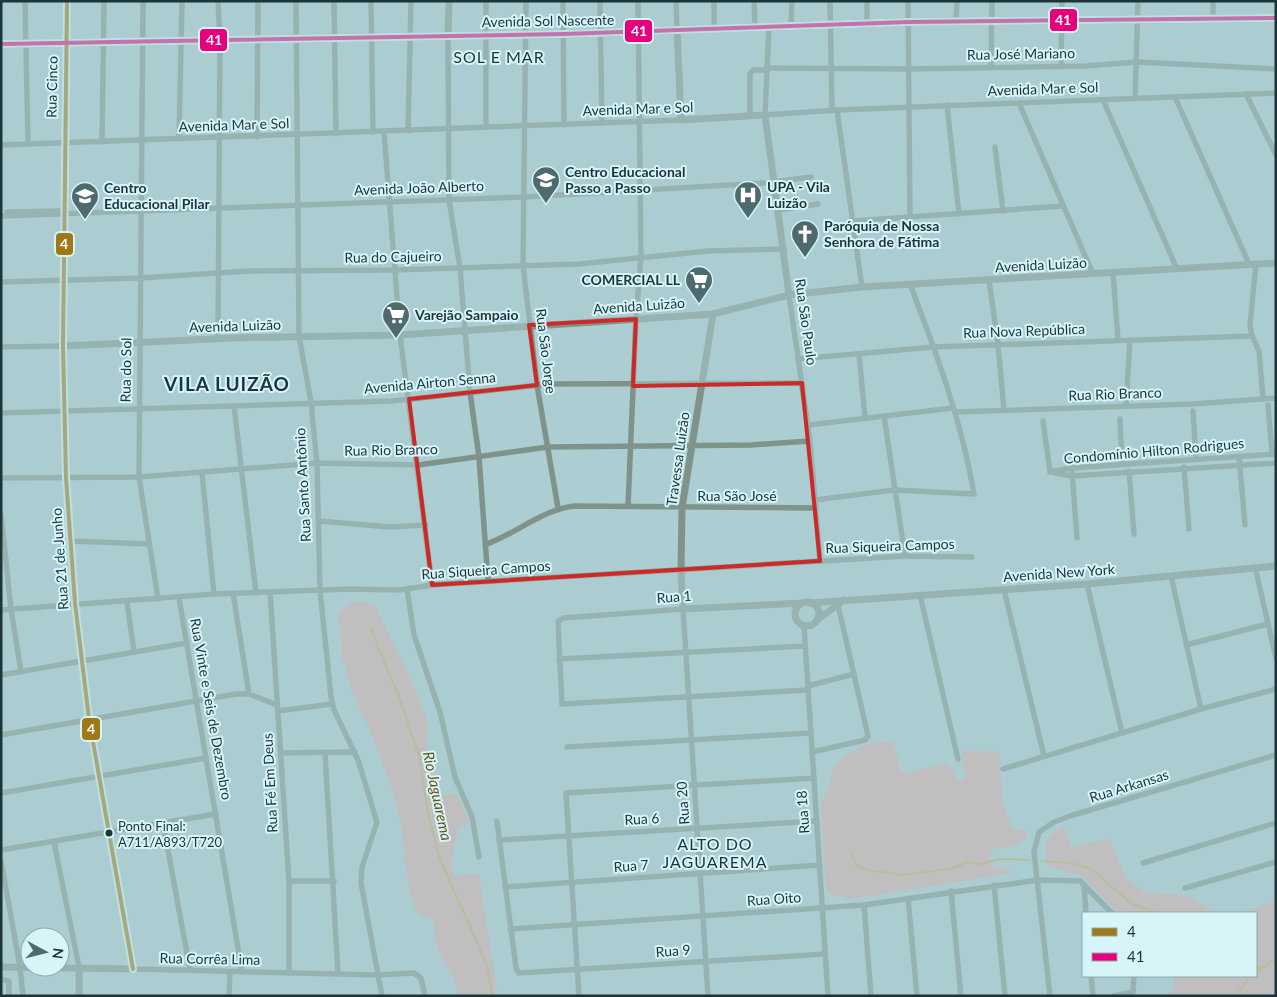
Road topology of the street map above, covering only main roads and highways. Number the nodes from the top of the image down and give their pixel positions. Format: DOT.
graph roads {
  1 [pos="1276,18"];
  2 [pos="1,44"];
  1 -- 2 [label="main road, Avenida Sol Nascente"];
}
